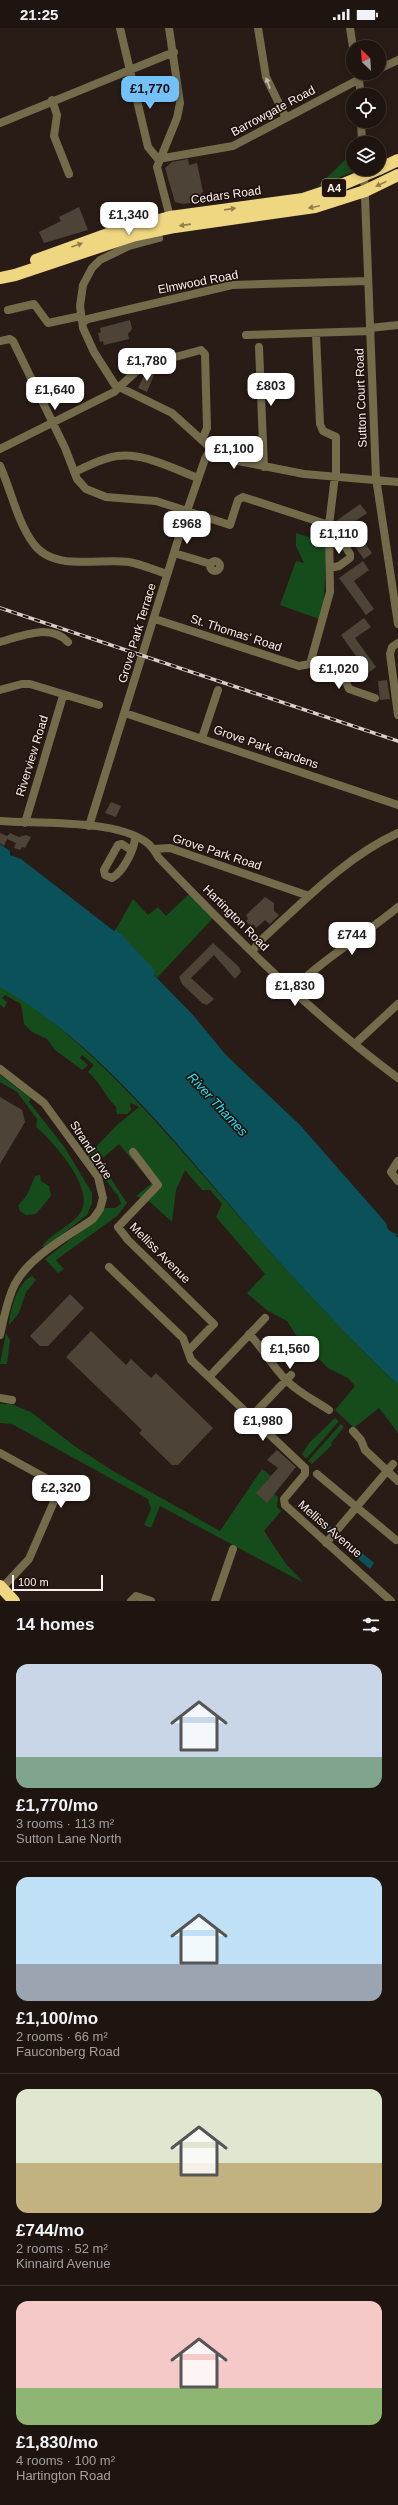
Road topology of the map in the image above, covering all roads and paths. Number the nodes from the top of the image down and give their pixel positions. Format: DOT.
graph roads {
  1 [pos="120,28"];
  2 [pos="169,28"];
  3 [pos="258,28"];
  4 [pos="350,28"];
  5 [pos="352,40"];
  6 [pos="174,52"];
  7 [pos="398,60"];
  8 [pos="386,66"];
  9 [pos="130,69"];
  10 [pos="351,80"];
  11 [pos="52,100"];
  12 [pos="286,118"];
  13 [pos="0,123"];
  14 [pos="158,159"];
  15 [pos="398,160"];
  16 [pos="386,166"];
  17 [pos="69,174"];
  18 [pos="355,176"];
  19 [pos="364,176"];
  20 [pos="398,176"];
  21 [pos="365,192"];
  22 [pos="170,217"];
  23 [pos="159,238"];
  24 [pos="0,269"];
  25 [pos="0,278"];
  26 [pos="368,281"];
  27 [pos="8,310"];
  28 [pos="82,319"];
  29 [pos="398,326"];
  30 [pos="370,330"];
  31 [pos="316,334"];
  32 [pos="246,335"];
  33 [pos="0,341"];
  34 [pos="259,347"];
  35 [pos="119,388"];
  36 [pos="53,423"];
  37 [pos="202,440"];
  38 [pos="211,448"];
  39 [pos="0,449"];
  40 [pos="0,466"];
  41 [pos="264,467"];
  42 [pos="74,472"];
  43 [pos="336,476"];
  44 [pos="198,478"];
  45 [pos="376,478"];
  46 [pos="398,482"];
  47 [pos="187,511"];
  48 [pos="329,525"];
  49 [pos="329,540"];
  50 [pos="174,553"];
  51 [pos="210,564"];
  52 [pos="330,568"];
  53 [pos="167,574"];
  54 [pos="155,619"];
  55 [pos="398,624"];
  56 [pos="0,642"];
  57 [pos="68,642"];
  58 [pos="398,643"];
  59 [pos="310,664"];
  60 [pos="0,690"];
  61 [pos="218,690"];
  62 [pos="63,696"];
  63 [pos="375,698"];
  64 [pos="99,705"];
  65 [pos="125,713"];
  66 [pos="398,715"];
  67 [pos="202,738"];
  68 [pos="398,805"];
  69 [pos="0,821"];
  70 [pos="25,823"];
  71 [pos="89,826"];
  72 [pos="398,833"];
  73 [pos="135,837"];
  74 [pos="154,849"];
  75 [pos="131,850"];
  76 [pos="309,896"];
  77 [pos="398,907"];
  78 [pos="253,950"];
  79 [pos="292,990"];
  80 [pos="398,1004"];
  81 [pos="356,1045"];
  82 [pos="0,1069"];
  83 [pos="398,1078"];
  84 [pos="133,1152"];
  85 [pos="398,1161"];
  86 [pos="398,1181"];
  87 [pos="109,1267"];
  88 [pos="266,1318"];
  89 [pos="249,1334"];
  90 [pos="0,1335"];
  91 [pos="188,1351"];
  92 [pos="209,1377"];
  93 [pos="288,1378"];
  94 [pos="0,1398"];
  95 [pos="12,1400"];
  96 [pos="329,1410"];
  97 [pos="251,1417"];
  98 [pos="353,1431"];
  99 [pos="0,1453"];
  100 [pos="393,1464"];
  101 [pos="386,1472"];
  102 [pos="317,1474"];
  103 [pos="398,1481"];
  104 [pos="357,1507"];
  105 [pos="328,1540"];
  106 [pos="396,1540"];
  107 [pos="233,1549"];
  108 [pos="1,1587"];
  109 [pos="14,1601"];
  110 [pos="131,1601"];
  111 [pos="151,1601"];
  112 [pos="215,1601"];
  113 [pos="391,1601"];
  1 -- 9 [label="street"];
  2 -- 6 [label="street"];
  12 -- 3 [label="street, one-way"];
  4 -- 5 [label="street"];
  6 -- 9 [label="street"];
  6 -- 14 [label="street"];
  7 -- 8 [label="street"];
  9 -- 11 [label="street"];
  9 -- 14 [label="street"];
  10 -- 12 [label="street, Barrowgate Road"];
  11 -- 13 [label="street"];
  11 -- 17 [label="street"];
  12 -- 14 [label="street, Barrowgate Road"];
  14 -- 22 [label="street"];
  15 -- 16 [label="highway, A4"];
  22 -- 18 [label="highway, Cedars Road / A4, one-way"];
  19 -- 21 [label="street, Sutton Court Road"];
  20 -- 21 [label="highway, A4, one-way"];
  21 -- 25 [label="highway, Cedars Road / A4, one-way"];
  21 -- 26 [label="street, Sutton Court Road"];
  24 -- 22 [label="highway, Cedars Road / A4, one-way"];
  23 -- 28 [label="street"];
  26 -- 28 [label="street, Elmwood Road"];
  26 -- 30 [label="street, Sutton Court Road"];
  27 -- 28 [label="street, Elmwood Road"];
  28 -- 35 [label="street"];
  29 -- 30 [label="street"];
  30 -- 31 [label="street"];
  30 -- 45 [label="street, Sutton Court Road"];
  31 -- 32 [label="street"];
  31 -- 43 [label="street"];
  33 -- 36 [label="street"];
  34 -- 41 [label="street"];
  35 -- 36 [label="street"];
  35 -- 37 [label="street"];
  35 -- 37 [label="street"];
  36 -- 39 [label="street"];
  36 -- 42 [label="street"];
  37 -- 38 [label="street"];
  38 -- 41 [label="street"];
  38 -- 44 [label="street, Grove Park Terrace"];
  40 -- 53 [label="street"];
  41 -- 43 [label="street"];
  42 -- 44 [label="street"];
  42 -- 47 [label="street"];
  43 -- 45 [label="street"];
  43 -- 48 [label="street"];
  44 -- 47 [label="street, Grove Park Terrace"];
  45 -- 46 [label="street"];
  45 -- 55 [label="street, Sutton Court Road"];
  47 -- 48 [label="street"];
  47 -- 50 [label="street, Grove Park Terrace"];
  48 -- 49 [label="street"];
  49 -- 52 [label="street"];
  49 -- 52 [label="street"];
  50 -- 51 [label="street"];
  50 -- 53 [label="street, Grove Park Terrace"];
  52 -- 59 [label="street"];
  53 -- 54 [label="street, Grove Park Terrace"];
  54 -- 59 [label="street, St. Thomas' Road"];
  54 -- 65 [label="street, Grove Park Terrace"];
  56 -- 57 [label="street"];
  58 -- 66 [label="street"];
  59 -- 63 [label="street, St. Thomas' Road"];
  60 -- 62 [label="street"];
  61 -- 67 [label="street"];
  62 -- 64 [label="street"];
  62 -- 70 [label="street, Riverview Road"];
  65 -- 67 [label="street, Grove Park Gardens"];
  65 -- 71 [label="street, Grove Park Terrace"];
  67 -- 68 [label="street, Grove Park Gardens"];
  69 -- 70 [label="street, Grove Park Road"];
  70 -- 71 [label="street, Grove Park Road"];
  71 -- 73 [label="street, Grove Park Road"];
  72 -- 76 [label="street"];
  73 -- 74 [label="street, Grove Park Road"];
  73 -- 75 [label="street"];
  74 -- 76 [label="street, Grove Park Road"];
  74 -- 78 [label="street, Hartington Road"];
  76 -- 78 [label="street"];
  77 -- 79 [label="street"];
  78 -- 79 [label="street, Hartington Road"];
  79 -- 81 [label="street, Hartington Road"];
  80 -- 81 [label="street"];
  81 -- 83 [label="street, Hartington Road"];
  82 -- 90 [label="street, Strand Drive"];
  84 -- 91 [label="street, Melliss Avenue"];
  85 -- 86 [label="street"];
  87 -- 91 [label="street, Melliss Avenue"];
  88 -- 89 [label="street"];
  89 -- 92 [label="street"];
  89 -- 93 [label="street"];
  91 -- 92 [label="street, Melliss Avenue"];
  92 -- 97 [label="street, Melliss Avenue"];
  93 -- 96 [label="street"];
  93 -- 97 [label="street"];
  94 -- 95 [label="street"];
  97 -- 105 [label="street, Melliss Avenue"];
  98 -- 101 [label="street"];
  99 -- 108 [label="street"];
  100 -- 101 [label="street"];
  101 -- 103 [label="street"];
  101 -- 104 [label="street"];
  102 -- 104 [label="street"];
  104 -- 105 [label="street"];
  104 -- 106 [label="street"];
  105 -- 113 [label="street, Melliss Avenue"];
  107 -- 112 [label="street"];
  108 -- 109 [label="highway"];
  110 -- 111 [label="street"];
}
